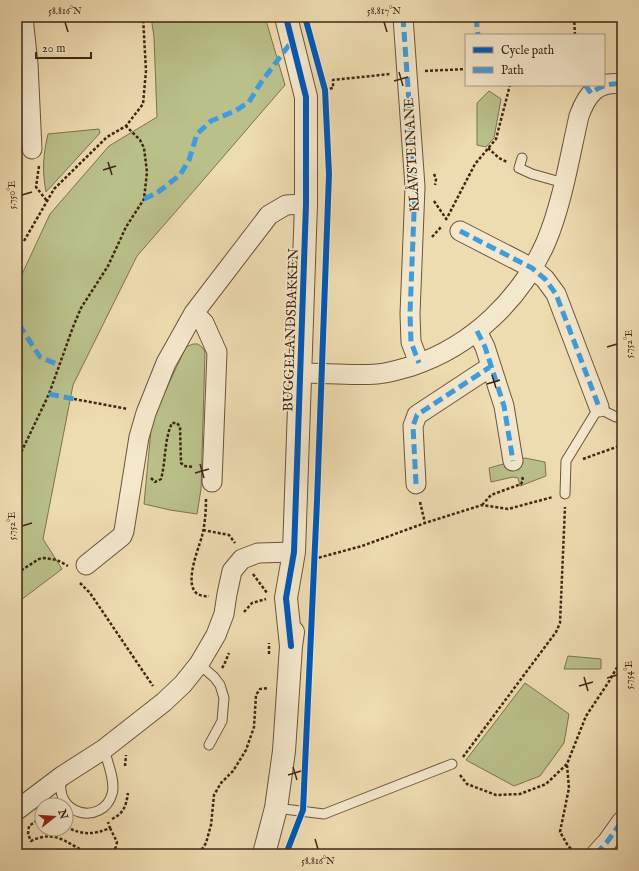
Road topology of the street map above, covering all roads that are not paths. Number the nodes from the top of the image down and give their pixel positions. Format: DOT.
graph roads {
  1 [pos="23,17"];
  2 [pos="286,17"];
  3 [pos="403,17"];
  4 [pos="622,84"];
  5 [pos="605,85"];
  6 [pos="600,86"];
  7 [pos="588,89"];
  8 [pos="32,149"];
  9 [pos="522,158"];
  10 [pos="564,183"];
  11 [pos="306,204"];
  12 [pos="460,231"];
  13 [pos="532,268"];
  14 [pos="194,313"];
  15 [pos="477,331"];
  16 [pos="419,363"];
  17 [pos="490,367"];
  18 [pos="301,373"];
  19 [pos="599,407"];
  20 [pos="616,417"];
  21 [pos="513,461"];
  22 [pos="416,484"];
  23 [pos="209,488"];
  24 [pos="566,494"];
  25 [pos="307,554"];
  26 [pos="79,572"];
  27 [pos="199,664"];
  28 [pos="209,745"];
  29 [pos="104,749"];
  30 [pos="452,764"];
  31 [pos="62,776"];
  32 [pos="276,808"];
  33 [pos="17,810"];
  34 [pos="622,821"];
  35 [pos="264,854"];
  36 [pos="596,854"];
  1 -- 8 [label="street"];
  2 -- 11 [label="street, BUGGELANDSBAKKEN"];
  3 -- 16 [label="street, KLÅVSTEINANE"];
  4 -- 5 [label="street"];
  6 -- 7 [label="street"];
  7 -- 10 [label="street"];
  9 -- 10 [label="lane"];
  10 -- 13 [label="street"];
  11 -- 14 [label="street"];
  11 -- 18 [label="street, BUGGELANDSBAKKEN"];
  12 -- 13 [label="street"];
  13 -- 15 [label="street"];
  13 -- 19 [label="street"];
  14 -- 23 [label="street"];
  14 -- 26 [label="street"];
  15 -- 16 [label="street"];
  15 -- 17 [label="street"];
  16 -- 18 [label="street"];
  17 -- 21 [label="street"];
  17 -- 22 [label="street"];
  18 -- 25 [label="street, BUGGELANDSBAKKEN"];
  19 -- 20 [label="lane"];
  19 -- 24 [label="lane"];
  25 -- 27 [label="street"];
  25 -- 32 [label="street, BUGGELANDSBAKKEN"];
  27 -- 28 [label="lane"];
  27 -- 29 [label="street"];
  29 -- 31 [label="street"];
  29 -- 31 [label="lane"];
  30 -- 32 [label="lane"];
  31 -- 33 [label="street"];
  32 -- 35 [label="street, BUGGELANDSBAKKEN"];
  34 -- 36 [label="street"];
}
